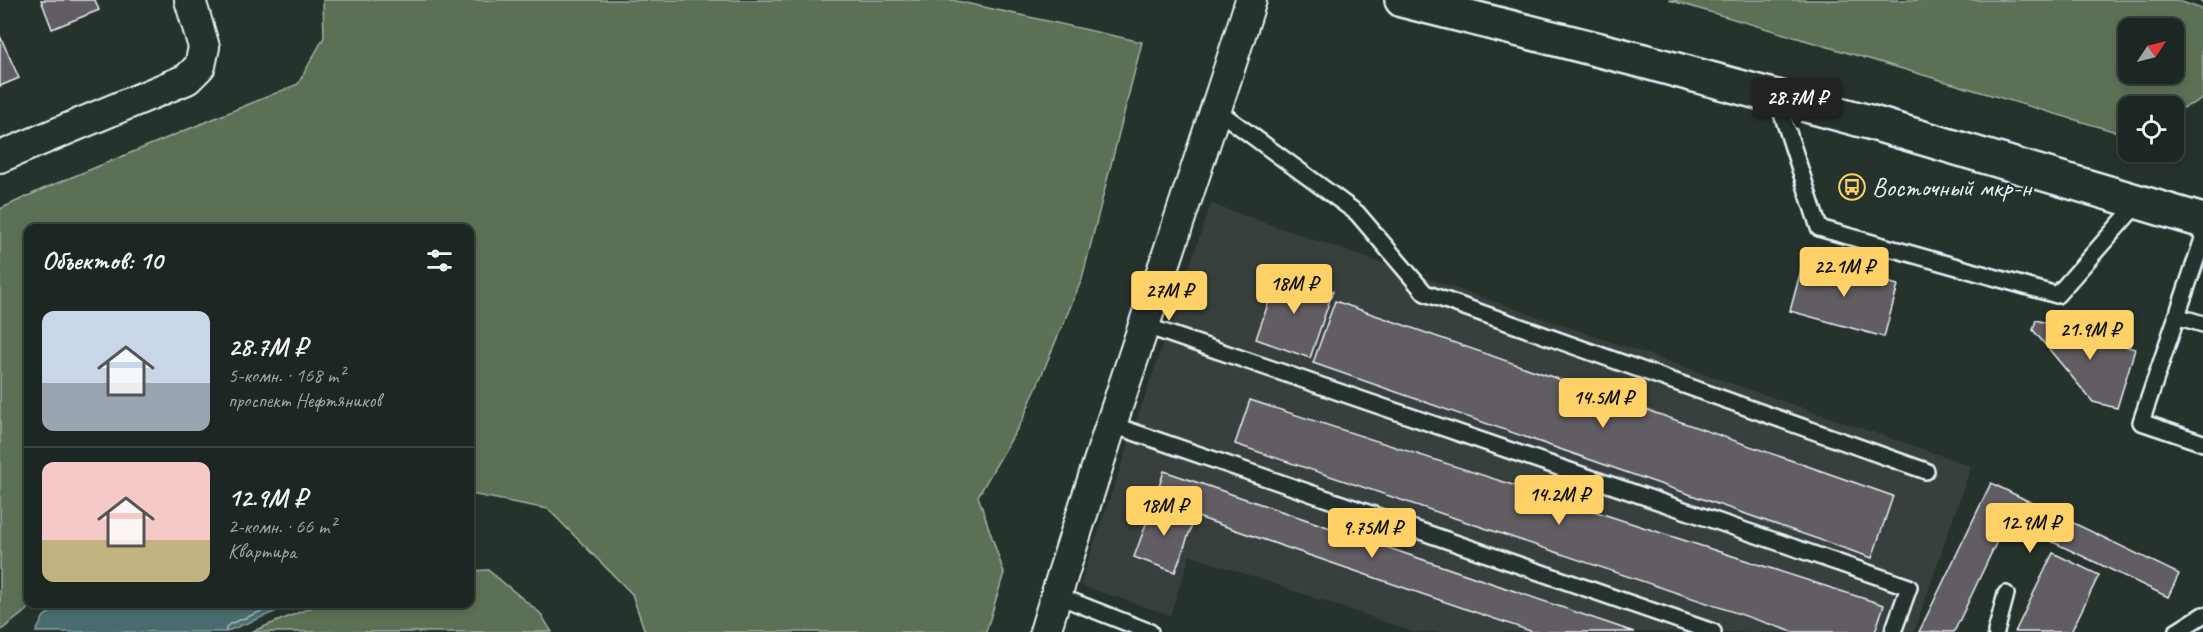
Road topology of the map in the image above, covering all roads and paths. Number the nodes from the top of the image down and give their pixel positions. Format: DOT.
graph roads {
  1 [pos="190,0"];
  2 [pos="1251,0"];
  3 [pos="1401,0"];
  4 [pos="1777,98"];
  5 [pos="1216,110"];
  6 [pos="0,157"];
  7 [pos="2139,202"];
  8 [pos="2203,221"];
  9 [pos="2203,239"];
  10 [pos="2176,316"];
  11 [pos="2203,324"];
  12 [pos="1143,325"];
  13 [pos="1110,424"];
  14 [pos="2203,443"];
  15 [pos="1926,471"];
  16 [pos="2006,594"];
  17 [pos="1056,595"];
  18 [pos="2203,615"];
  19 [pos="1045,632"];
  20 [pos="1150,632"];
  21 [pos="1713,632"];
  22 [pos="1893,632"];
  23 [pos="1996,632"];
  24 [pos="2176,632"];
  1 -- 6 [label="street"];
  2 -- 5 [label="street"];
  3 -- 4 [label="main road"];
  4 -- 7 [label="main road"];
  4 -- 7 [label="lane"];
  5 -- 12 [label="street"];
  5 -- 15 [label="lane"];
  7 -- 8 [label="main road"];
  9 -- 10 [label="lane"];
  10 -- 11 [label="lane"];
  10 -- 14 [label="lane"];
  12 -- 13 [label="street"];
  12 -- 22 [label="lane"];
  13 -- 17 [label="street"];
  13 -- 21 [label="lane"];
  16 -- 23 [label="lane"];
  17 -- 19 [label="street"];
  17 -- 20 [label="lane"];
  18 -- 24 [label="lane"];
}
